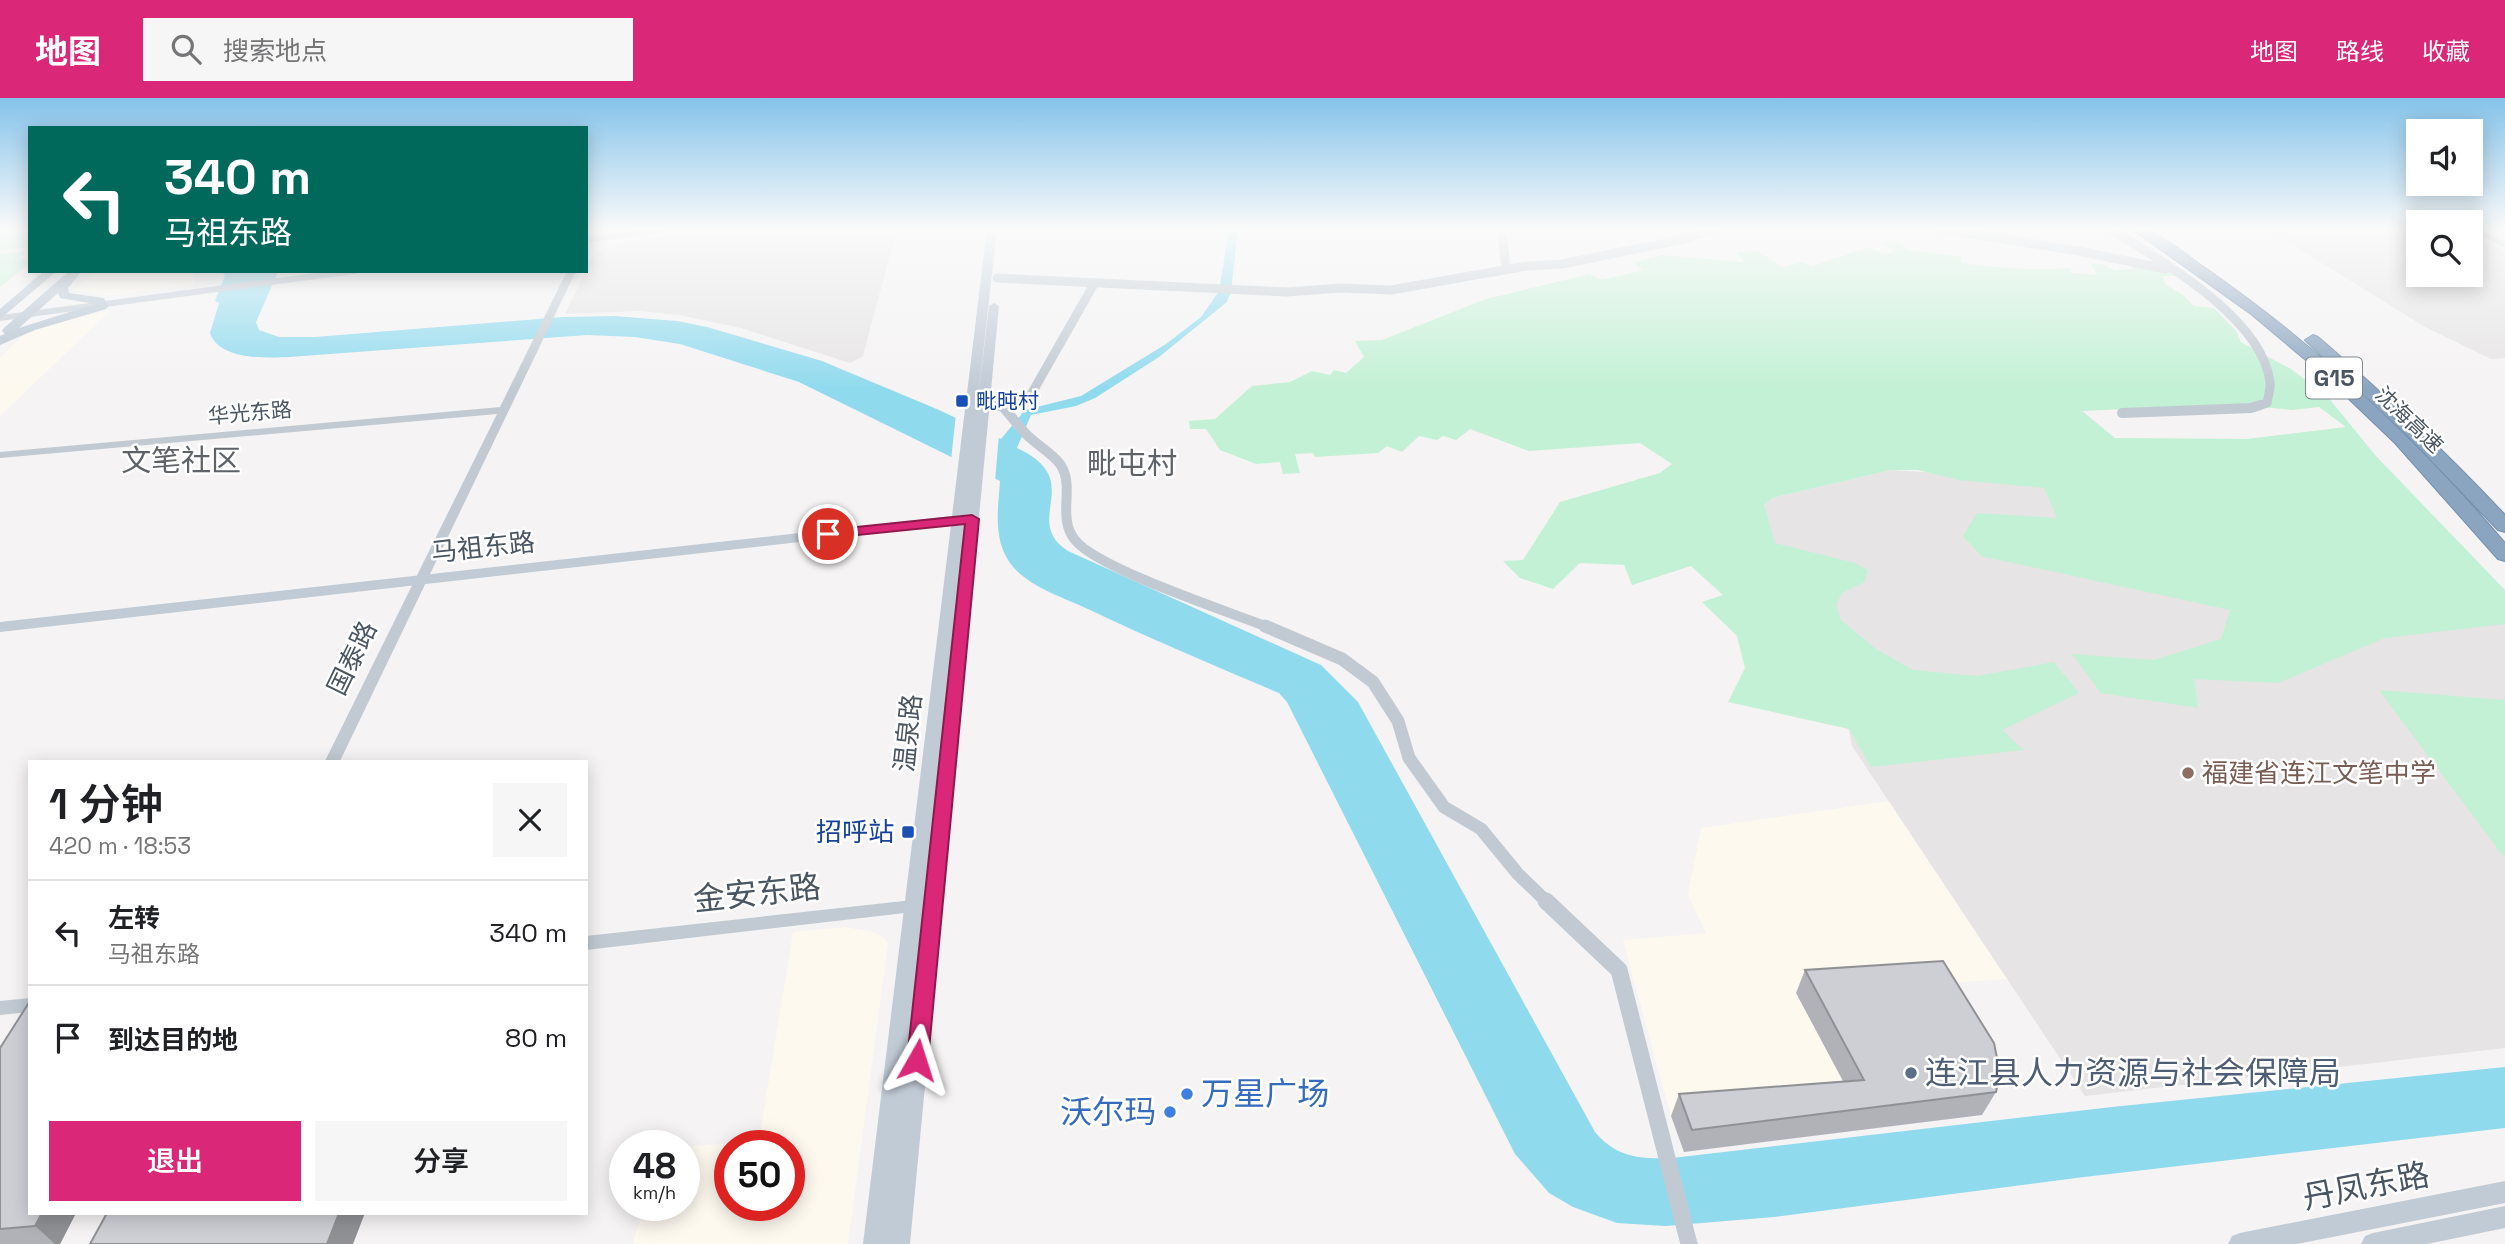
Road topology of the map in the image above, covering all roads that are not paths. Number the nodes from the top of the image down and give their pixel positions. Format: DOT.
graph roads {
  1 [pos="32,282"];
  2 [pos="38,282"];
  3 [pos="63,282"];
  4 [pos="66,282"];
  5 [pos="259,282"];
  6 [pos="567,282"];
  7 [pos="988,282"];
  8 [pos="996,282"];
  9 [pos="1069,282"];
  10 [pos="1434,282"];
  11 [pos="2189,282"];
  12 [pos="2219,282"];
  13 [pos="2238,282"];
  14 [pos="1094,284"];
  15 [pos="0,300"];
  16 [pos="103,304"];
  17 [pos="28,313"];
  18 [pos="0,315"];
  19 [pos="0,339"];
  20 [pos="1003,407"];
  21 [pos="502,410"];
  22 [pos="2122,413"];
  23 [pos="979,416"];
  24 [pos="0,455"];
  25 [pos="965,520"];
  26 [pos="2505,526"];
  27 [pos="2505,555"];
  28 [pos="421,579"];
  29 [pos="0,627"];
  30 [pos="332,760"];
  31 [pos="924,905"];
  32 [pos="588,943"];
  33 [pos="28,1005"];
  34 [pos="0,1008"];
  35 [pos="1658,1125"];
  36 [pos="2505,1192"];
  37 [pos="2505,1217"];
  38 [pos="1687,1237"];
  39 [pos="875,1244"];
  40 [pos="898,1244"];
  41 [pos="2240,1244"];
  42 [pos="2373,1244"];
  1 -- 15 [label="main road"];
  2 -- 18 [label="main road"];
  3 -- 17 [label="main road"];
  4 -- 16 [label="main road"];
  5 -- 16 [label="main road"];
  6 -- 21 [label="street, 国泰路"];
  7 -- 23 [label="main road, 温泉路"];
  8 -- 23 [label="main road, 温泉路"];
  9 -- 14 [label="street"];
  10 -- 14 [label="street"];
  11 -- 22 [label="street"];
  12 -- 27 [label="highway, 沈海高速 / G15"];
  13 -- 26 [label="highway, 沈海高速 / G15"];
  14 -- 20 [label="street"];
  16 -- 17 [label="main road"];
  16 -- 19 [label="main road"];
  17 -- 18 [label="main road"];
  17 -- 19 [label="main road"];
  20 -- 23 [label="street"];
  20 -- 35 [label="street"];
  21 -- 24 [label="street, 华光东路"];
  21 -- 28 [label="street, 国泰路"];
  23 -- 25 [label="main road, 温泉路"];
  25 -- 28 [label="main road, 马祖东路"];
  25 -- 31 [label="main road, 温泉路"];
  28 -- 29 [label="main road, 马祖东路"];
  28 -- 30 [label="street, 国泰路"];
  31 -- 32 [label="street, 金安东路"];
  31 -- 39 [label="main road, 温泉路"];
  31 -- 40 [label="main road, 温泉路"];
  33 -- 34 [label="street"];
  35 -- 38 [label="street"];
  36 -- 41 [label="main road, 丹凤东路"];
  37 -- 42 [label="main road, 丹凤东路"];
}
